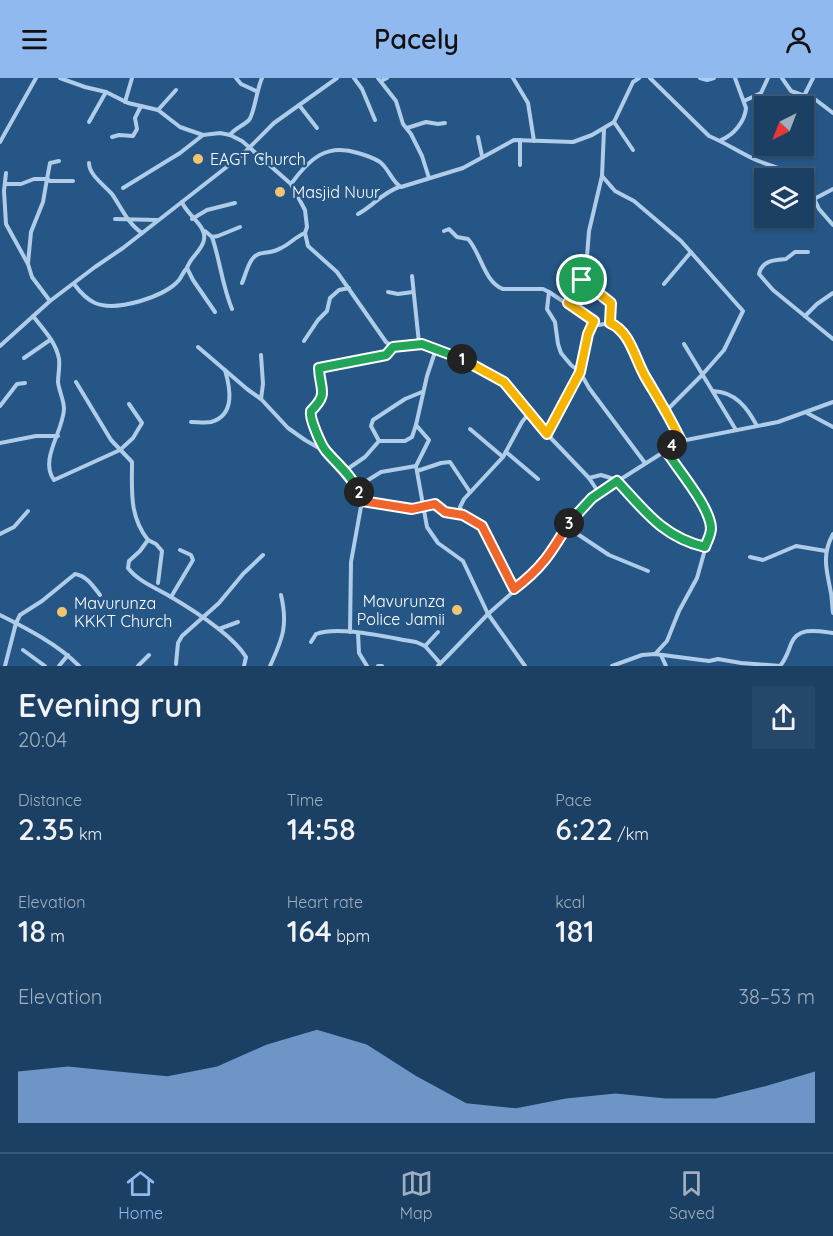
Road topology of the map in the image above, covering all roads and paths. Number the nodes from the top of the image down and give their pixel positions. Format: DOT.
graph roads {
  1 [pos="36,78"];
  2 [pos="60,78"];
  3 [pos="132,78"];
  4 [pos="236,78"];
  5 [pos="262,78"];
  6 [pos="337,78"];
  7 [pos="354,78"];
  8 [pos="387,78"];
  9 [pos="639,78"];
  10 [pos="650,78"];
  11 [pos="700,78"];
  12 [pos="714,78"];
  13 [pos="735,78"];
  14 [pos="768,78"];
  15 [pos="782,78"];
  16 [pos="813,78"];
  17 [pos="515,79"];
  18 [pos="380,80"];
  19 [pos="632,80"];
  20 [pos="176,90"];
  21 [pos="256,91"];
  22 [pos="106,92"];
  23 [pos="804,96"];
  24 [pos="814,99"];
  25 [pos="744,101"];
  26 [pos="126,102"];
  27 [pos="299,105"];
  28 [pos="141,106"];
  29 [pos="158,110"];
  30 [pos="833,112"];
  31 [pos="375,120"];
  32 [pos="89,122"];
  33 [pos="614,122"];
  34 [pos="445,123"];
  35 [pos="317,128"];
  36 [pos="406,128"];
  37 [pos="604,129"];
  38 [pos="203,135"];
  39 [pos="230,135"];
  40 [pos="112,137"];
  41 [pos="478,137"];
  42 [pos="520,140"];
  43 [pos="721,140"];
  44 [pos="534,141"];
  45 [pos="0,142"];
  46 [pos="250,146"];
  47 [pos="633,150"];
  48 [pos="482,156"];
  49 [pos="59,161"];
  50 [pos="89,163"];
  51 [pos="520,165"];
  52 [pos="783,168"];
  53 [pos="6,172"];
  54 [pos="602,176"];
  55 [pos="429,178"];
  56 [pos="47,179"];
  57 [pos="73,181"];
  58 [pos="5,184"];
  59 [pos="291,184"];
  60 [pos="399,187"];
  61 [pos="123,188"];
  62 [pos="833,189"];
  63 [pos="814,200"];
  64 [pos="235,202"];
  65 [pos="181,204"];
  66 [pos="358,214"];
  67 [pos="128,218"];
  68 [pos="115,219"];
  69 [pos="192,219"];
  70 [pos="158,220"];
  71 [pos="833,225"];
  72 [pos="240,227"];
  73 [pos="204,230"];
  74 [pos="444,231"];
  75 [pos="142,233"];
  76 [pos="305,233"];
  77 [pos="212,237"];
  78 [pos="691,252"];
  79 [pos="808,252"];
  80 [pos="28,264"];
  81 [pos="187,268"];
  82 [pos="412,276"];
  83 [pos="582,280"];
  84 [pos="242,283"];
  85 [pos="74,284"];
  86 [pos="664,284"];
  87 [pos="349,288"];
  88 [pos="388,292"];
  89 [pos="413,292"];
  90 [pos="549,292"];
  91 [pos="833,293"];
  92 [pos="50,301"];
  93 [pos="568,303"];
  94 [pos="232,309"];
  95 [pos="215,312"];
  96 [pos="33,316"];
  97 [pos="806,316"];
  98 [pos="594,321"];
  99 [pos="610,323"];
  100 [pos="833,339"];
  101 [pos="50,340"];
  102 [pos="304,341"];
  103 [pos="419,343"];
  104 [pos="684,344"];
  105 [pos="0,346"];
  106 [pos="198,347"];
  107 [pos="393,347"];
  108 [pos="436,349"];
  109 [pos="261,355"];
  110 [pos="24,358"];
  111 [pos="225,369"];
  112 [pos="580,372"];
  113 [pos="702,375"];
  114 [pos="76,382"];
  115 [pos="25,383"];
  116 [pos="423,391"];
  117 [pos="712,391"];
  118 [pos="261,399"];
  119 [pos="833,402"];
  120 [pos="129,404"];
  121 [pos="0,405"];
  122 [pos="667,410"];
  123 [pos="530,412"];
  124 [pos="806,412"];
  125 [pos="191,422"];
  126 [pos="416,425"];
  127 [pos="757,426"];
  128 [pos="833,427"];
  129 [pos="470,429"];
  130 [pos="736,430"];
  131 [pos="547,434"];
  132 [pos="58,436"];
  133 [pos="379,441"];
  134 [pos="681,441"];
  135 [pos="0,443"];
  136 [pos="665,449"];
  137 [pos="120,450"];
  138 [pos="326,451"];
  139 [pos="506,452"];
  140 [pos="503,457"];
  141 [pos="645,463"];
  142 [pos="417,468"];
  143 [pos="346,470"];
  144 [pos="589,478"];
  145 [pos="538,479"];
  146 [pos="617,481"];
  147 [pos="357,487"];
  148 [pos="470,492"];
  149 [pos="599,493"];
  150 [pos="362,501"];
  151 [pos="423,507"];
  152 [pos="28,511"];
  153 [pos="463,515"];
  154 [pos="567,526"];
  155 [pos="0,534"];
  156 [pos="833,534"];
  157 [pos="148,540"];
  158 [pos="705,547"];
  159 [pos="180,550"];
  160 [pos="826,550"];
  161 [pos="263,555"];
  162 [pos="750,557"];
  163 [pos="648,571"];
  164 [pos="158,583"];
  165 [pos="514,589"];
  166 [pos="832,592"];
  167 [pos="100,595"];
  168 [pos="281,595"];
  169 [pos="171,597"];
  170 [pos="833,613"];
  171 [pos="488,614"];
  172 [pos="0,615"];
  173 [pos="201,617"];
  174 [pos="238,622"];
  175 [pos="16,623"];
  176 [pos="218,629"];
  177 [pos="350,632"];
  178 [pos="438,632"];
  179 [pos="358,633"];
  180 [pos="833,633"];
  181 [pos="311,642"];
  182 [pos="425,646"];
  183 [pos="23,650"];
  184 [pos="658,654"];
  185 [pos="68,655"];
  186 [pos="149,655"];
  187 [pos="176,664"];
  188 [pos="439,664"];
  189 [pos="783,665"];
  190 [pos="5,666"];
  191 [pos="45,666"];
  192 [pos="59,666"];
  193 [pos="79,666"];
  194 [pos="138,666"];
  195 [pos="244,666"];
  196 [pos="270,666"];
  197 [pos="367,666"];
  198 [pos="525,666"];
  199 [pos="612,666"];
  200 [pos="666,666"];
  1 -- 45 [label="street"];
  2 -- 22 [label="street"];
  3 -- 26 [label="street"];
  4 -- 21 [label="street"];
  5 -- 21 [label="street"];
  6 -- 27 [label="street"];
  7 -- 31 [label="street"];
  8 -- 18 [label="street"];
  9 -- 19 [label="street"];
  10 -- 43 [label="street"];
  11 -- 12 [label="street"];
  13 -- 25 [label="street"];
  14 -- 25 [label="street"];
  15 -- 23 [label="street"];
  16 -- 23 [label="street"];
  17 -- 44 [label="street"];
  18 -- 36 [label="street"];
  19 -- 33 [label="street"];
  20 -- 29 [label="street"];
  21 -- 39 [label="street"];
  22 -- 26 [label="street"];
  22 -- 32 [label="street"];
  24 -- 30 [label="street"];
  25 -- 43 [label="street"];
  26 -- 28 [label="street"];
  27 -- 35 [label="street"];
  27 -- 46 [label="street"];
  28 -- 29 [label="street"];
  28 -- 40 [label="street"];
  29 -- 38 [label="street"];
  33 -- 37 [label="street"];
  33 -- 47 [label="street"];
  34 -- 36 [label="street"];
  36 -- 55 [label="street"];
  37 -- 44 [label="street"];
  37 -- 54 [label="street"];
  38 -- 39 [label="street"];
  38 -- 61 [label="street"];
  39 -- 46 [label="street"];
  41 -- 48 [label="street"];
  42 -- 44 [label="street"];
  42 -- 48 [label="street"];
  42 -- 51 [label="street"];
  43 -- 52 [label="street"];
  46 -- 59 [label="street"];
  46 -- 65 [label="street"];
  48 -- 55 [label="street"];
  49 -- 56 [label="street"];
  50 -- 67 [label="street"];
  53 -- 58 [label="street"];
  54 -- 78 [label="street"];
  54 -- 83 [label="street"];
  55 -- 60 [label="street"];
  56 -- 57 [label="street"];
  56 -- 58 [label="street"];
  56 -- 80 [label="street"];
  58 -- 80 [label="street"];
  59 -- 60 [label="street"];
  59 -- 76 [label="street"];
  60 -- 66 [label="street"];
  62 -- 63 [label="street"];
  63 -- 71 [label="street"];
  64 -- 69 [label="street"];
  65 -- 69 [label="street"];
  65 -- 70 [label="street"];
  67 -- 68 [label="street"];
  67 -- 70 [label="street"];
  67 -- 75 [label="street"];
  69 -- 73 [label="street"];
  70 -- 75 [label="street"];
  72 -- 77 [label="street"];
  73 -- 77 [label="street"];
  73 -- 81 [label="street"];
  74 -- 90 [label="street"];
  75 -- 85 [label="street"];
  76 -- 84 [label="street"];
  76 -- 87 [label="street"];
  77 -- 94 [label="street"];
  78 -- 86 [label="street"];
  78 -- 113 [label="street"];
  79 -- 97 [label="street"];
  80 -- 92 [label="street"];
  81 -- 85 [label="street"];
  81 -- 95 [label="street"];
  82 -- 89 [label="street"];
  83 -- 93 [label="street"];
  83 -- 99 [label="street"];
  85 -- 92 [label="street"];
  87 -- 102 [label="street"];
  87 -- 107 [label="street"];
  88 -- 89 [label="street"];
  89 -- 103 [label="street"];
  90 -- 93 [label="street"];
  90 -- 112 [label="street"];
  91 -- 97 [label="street"];
  92 -- 96 [label="street"];
  93 -- 98 [label="street"];
  96 -- 101 [label="street"];
  96 -- 105 [label="street"];
  97 -- 100 [label="street"];
  98 -- 99 [label="street"];
  98 -- 112 [label="street"];
  99 -- 122 [label="street"];
  101 -- 110 [label="street"];
  101 -- 132 [label="street"];
  103 -- 107 [label="street"];
  103 -- 108 [label="street"];
  104 -- 113 [label="street"];
  106 -- 111 [label="street"];
  107 -- 138 [label="street"];
  108 -- 116 [label="street"];
  108 -- 123 [label="street"];
  109 -- 118 [label="street"];
  111 -- 118 [label="street"];
  111 -- 125 [label="street"];
  112 -- 131 [label="street"];
  112 -- 141 [label="street"];
  113 -- 117 [label="street"];
  113 -- 122 [label="street"];
  114 -- 137 [label="street"];
  115 -- 121 [label="street"];
  116 -- 126 [label="street"];
  116 -- 133 [label="street"];
  117 -- 127 [label="street"];
  117 -- 130 [label="street"];
  118 -- 138 [label="street"];
  119 -- 124 [label="street"];
  120 -- 137 [label="street"];
  122 -- 134 [label="street"];
  123 -- 131 [label="street"];
  123 -- 139 [label="street"];
  124 -- 127 [label="street"];
  124 -- 128 [label="street"];
  126 -- 133 [label="street"];
  126 -- 142 [label="street"];
  127 -- 130 [label="street"];
  129 -- 140 [label="street"];
  130 -- 134 [label="street"];
  131 -- 144 [label="street"];
  132 -- 135 [label="street"];
  132 -- 137 [label="street"];
  133 -- 143 [label="street"];
  134 -- 136 [label="street"];
  136 -- 141 [label="street"];
  136 -- 158 [label="street"];
  137 -- 157 [label="street"];
  138 -- 143 [label="street"];
  139 -- 140 [label="street"];
  139 -- 145 [label="street"];
  140 -- 148 [label="street"];
  141 -- 146 [label="street"];
  142 -- 147 [label="street"];
  142 -- 148 [label="street"];
  142 -- 151 [label="street"];
  143 -- 147 [label="street"];
  144 -- 146 [label="street"];
  144 -- 149 [label="street"];
  146 -- 149 [label="street"];
  146 -- 158 [label="street"];
  147 -- 150 [label="street"];
  148 -- 153 [label="street"];
  149 -- 154 [label="street"];
  150 -- 151 [label="street"];
  150 -- 177 [label="street"];
  151 -- 153 [label="street"];
  151 -- 171 [label="street"];
  152 -- 155 [label="street"];
  153 -- 165 [label="street"];
  154 -- 163 [label="street"];
  154 -- 165 [label="street"];
  156 -- 160 [label="street"];
  157 -- 164 [label="street"];
  157 -- 169 [label="street"];
  158 -- 184 [label="street"];
  159 -- 169 [label="street"];
  160 -- 162 [label="street"];
  160 -- 166 [label="street"];
  161 -- 173 [label="street"];
  165 -- 171 [label="street"];
  166 -- 170 [label="street"];
  167 -- 175 [label="street"];
  168 -- 196 [label="street"];
  169 -- 173 [label="street"];
  171 -- 188 [label="street"];
  171 -- 198 [label="street"];
  172 -- 175 [label="street"];
  173 -- 176 [label="street"];
  173 -- 187 [label="street"];
  174 -- 176 [label="street"];
  175 -- 185 [label="street"];
  175 -- 190 [label="street"];
  176 -- 195 [label="street"];
  177 -- 179 [label="street"];
  177 -- 181 [label="street"];
  178 -- 182 [label="street"];
  179 -- 182 [label="street"];
  179 -- 197 [label="street"];
  180 -- 189 [label="street"];
  182 -- 188 [label="street"];
  183 -- 191 [label="street"];
  184 -- 189 [label="street"];
  184 -- 199 [label="street"];
  184 -- 200 [label="street"];
  185 -- 192 [label="street"];
  185 -- 193 [label="street"];
  186 -- 194 [label="street"];
}
